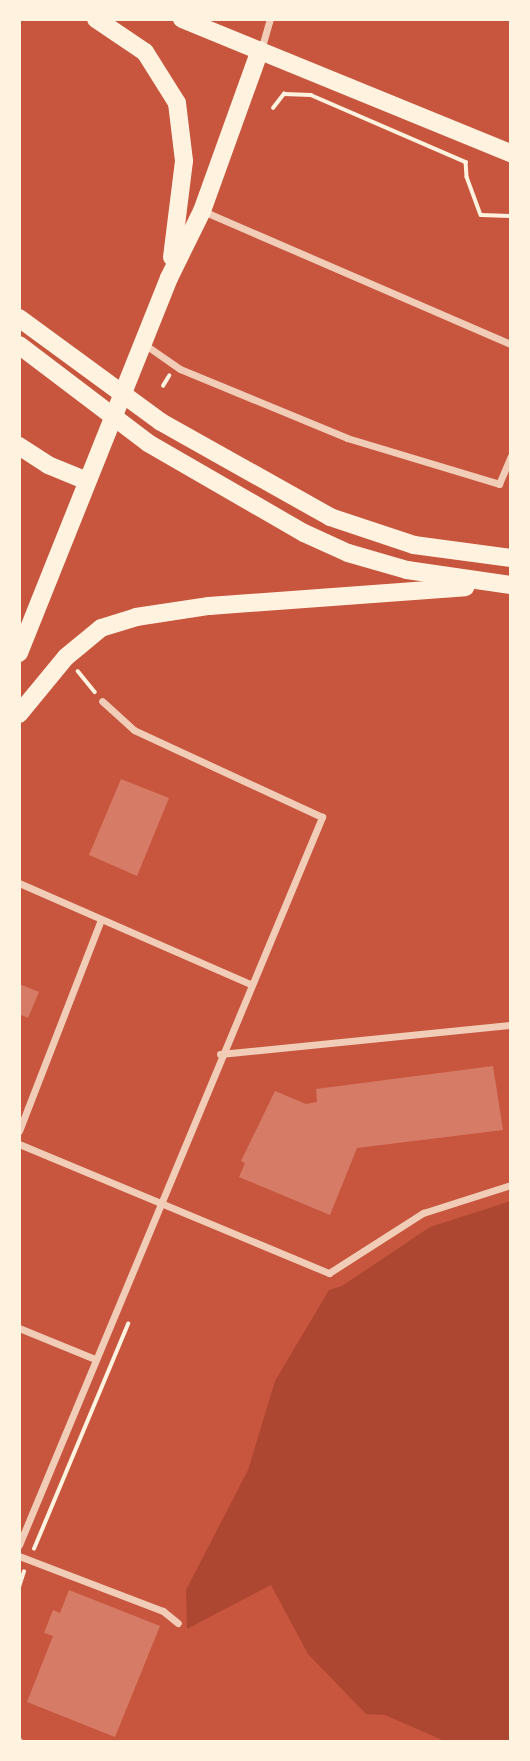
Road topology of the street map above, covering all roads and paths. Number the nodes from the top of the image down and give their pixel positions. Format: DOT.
graph roads {
  1 [pos="96,19"];
  2 [pos="182,19"];
  3 [pos="270,19"];
  4 [pos="260,50"];
  5 [pos="273,108"];
  6 [pos="511,153"];
  7 [pos="202,211"];
  8 [pos="511,216"];
  9 [pos="169,278"];
  10 [pos="19,312"];
  11 [pos="19,318"];
  12 [pos="47,340"];
  13 [pos="143,344"];
  14 [pos="511,344"];
  15 [pos="19,345"];
  16 [pos="19,446"];
  17 [pos="511,456"];
  18 [pos="87,481"];
  19 [pos="511,558"];
  20 [pos="511,585"];
  21 [pos="488,586"];
  22 [pos="19,653"];
  23 [pos="81,674"];
  24 [pos="102,701"];
  25 [pos="19,714"];
  26 [pos="19,883"];
  27 [pos="101,920"];
  28 [pos="250,984"];
  29 [pos="511,1025"];
  30 [pos="220,1054"];
  31 [pos="19,1131"];
  32 [pos="19,1144"];
  33 [pos="511,1185"];
  34 [pos="158,1204"];
  35 [pos="19,1328"];
  36 [pos="118,1347"];
  37 [pos="95,1359"];
  38 [pos="19,1545"];
  39 [pos="35,1548"];
  40 [pos="19,1556"];
  41 [pos="24,1573"];
  42 [pos="19,1587"];
  43 [pos="178,1623"];
  1 -- 9 [label="main road"];
  2 -- 4 [label="main road"];
  3 -- 4 [label="street"];
  4 -- 6 [label="main road"];
  4 -- 7 [label="main road"];
  5 -- 8 [label="path"];
  7 -- 9 [label="main road"];
  7 -- 14 [label="street"];
  9 -- 13 [label="main road"];
  10 -- 12 [label="main road"];
  11 -- 12 [label="main road"];
  12 -- 19 [label="main road"];
  13 -- 17 [label="street"];
  13 -- 18 [label="main road"];
  15 -- 21 [label="main road"];
  16 -- 18 [label="main road"];
  18 -- 22 [label="main road"];
  20 -- 21 [label="main road"];
  21 -- 25 [label="main road"];
  23 -- 24 [label="path"];
  24 -- 28 [label="street"];
  26 -- 27 [label="street"];
  27 -- 28 [label="street"];
  27 -- 31 [label="street"];
  28 -- 30 [label="street"];
  29 -- 30 [label="street"];
  30 -- 34 [label="street"];
  32 -- 34 [label="street"];
  33 -- 34 [label="street"];
  34 -- 37 [label="street"];
  35 -- 37 [label="street"];
  36 -- 39 [label="path"];
  37 -- 38 [label="street"];
  40 -- 43 [label="street"];
  41 -- 42 [label="path"];
}
